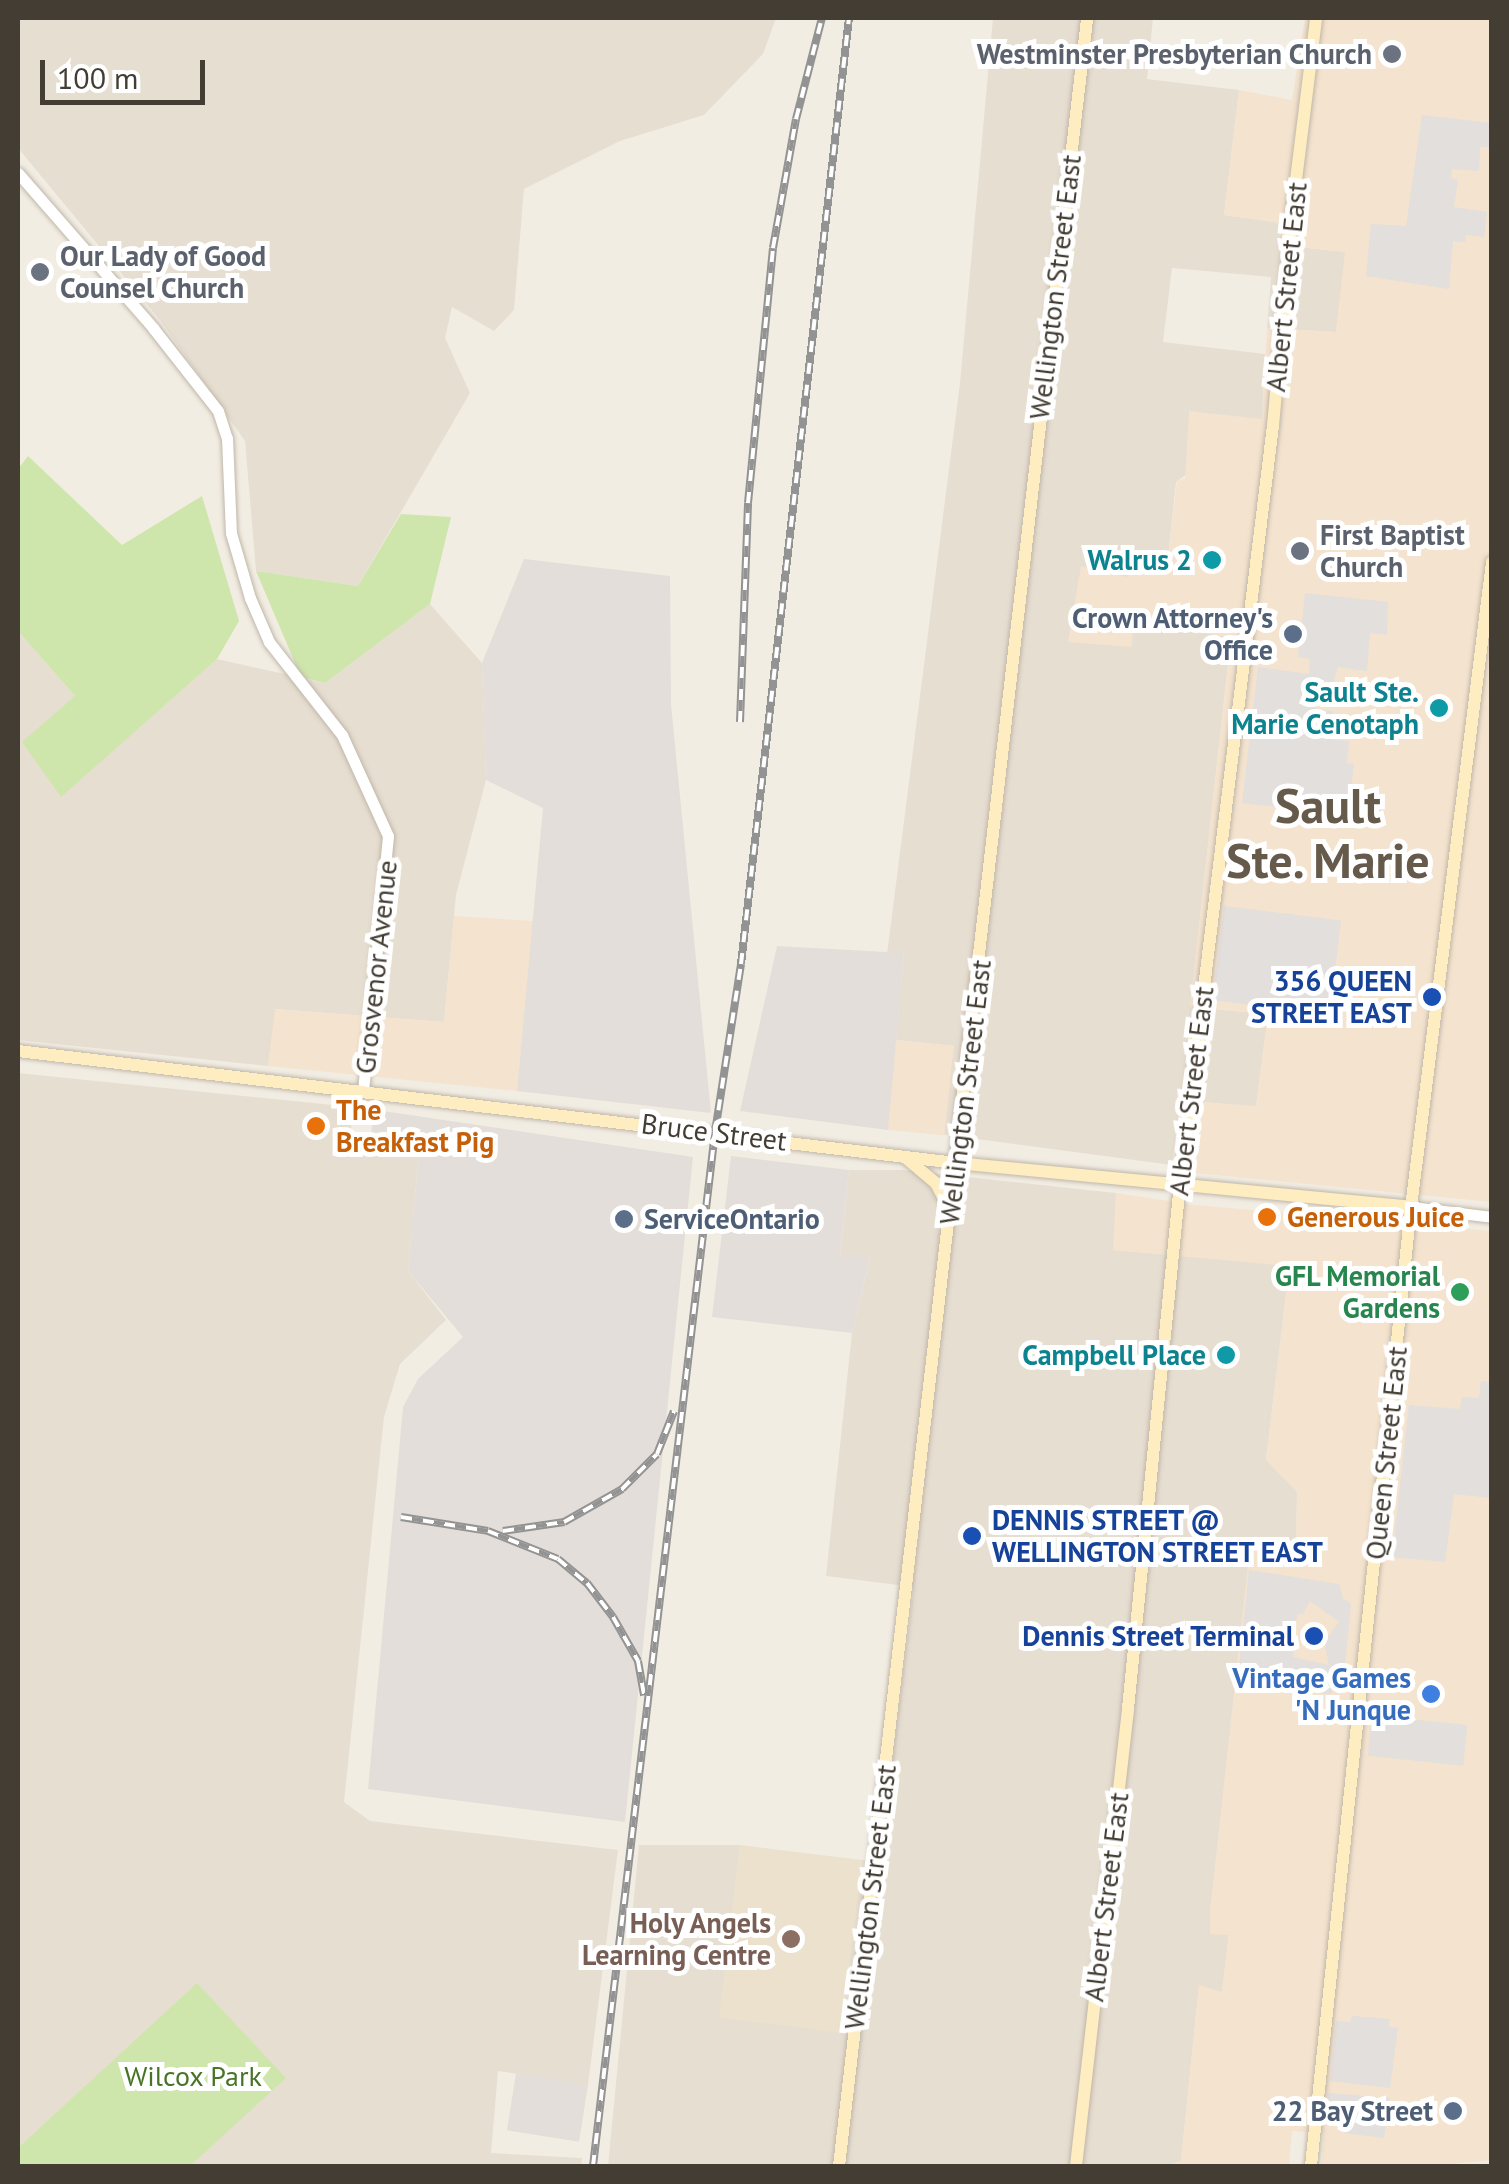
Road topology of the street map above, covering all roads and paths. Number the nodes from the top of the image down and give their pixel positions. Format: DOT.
graph roads {
  1 [pos="1087,18"];
  2 [pos="1316,18"];
  3 [pos="18,173"];
  4 [pos="1492,562"];
  5 [pos="18,1051"];
  6 [pos="363,1090"];
  7 [pos="904,1157"];
  8 [pos="956,1163"];
  9 [pos="1180,1183"];
  10 [pos="1411,1208"];
  11 [pos="950,1212"];
  12 [pos="1492,1218"];
  13 [pos="838,2166"];
  14 [pos="1076,2166"];
  15 [pos="1311,2166"];
  1 -- 8 [label="main road, Wellington Street East"];
  2 -- 9 [label="main road, Albert Street East"];
  3 -- 6 [label="street, Grosvenor Avenue"];
  4 -- 10 [label="main road, Queen Street East"];
  5 -- 6 [label="main road, Bruce Street"];
  6 -- 7 [label="main road, Bruce Street"];
  7 -- 8 [label="main road, Bruce Street"];
  7 -- 11 [label="main road"];
  8 -- 9 [label="main road, Bruce Street"];
  8 -- 11 [label="main road, Wellington Street East"];
  9 -- 10 [label="main road, Bruce Street"];
  9 -- 14 [label="main road, Albert Street East"];
  10 -- 12 [label="street"];
  10 -- 15 [label="main road, Queen Street East"];
  11 -- 13 [label="main road, Wellington Street East"];
}
